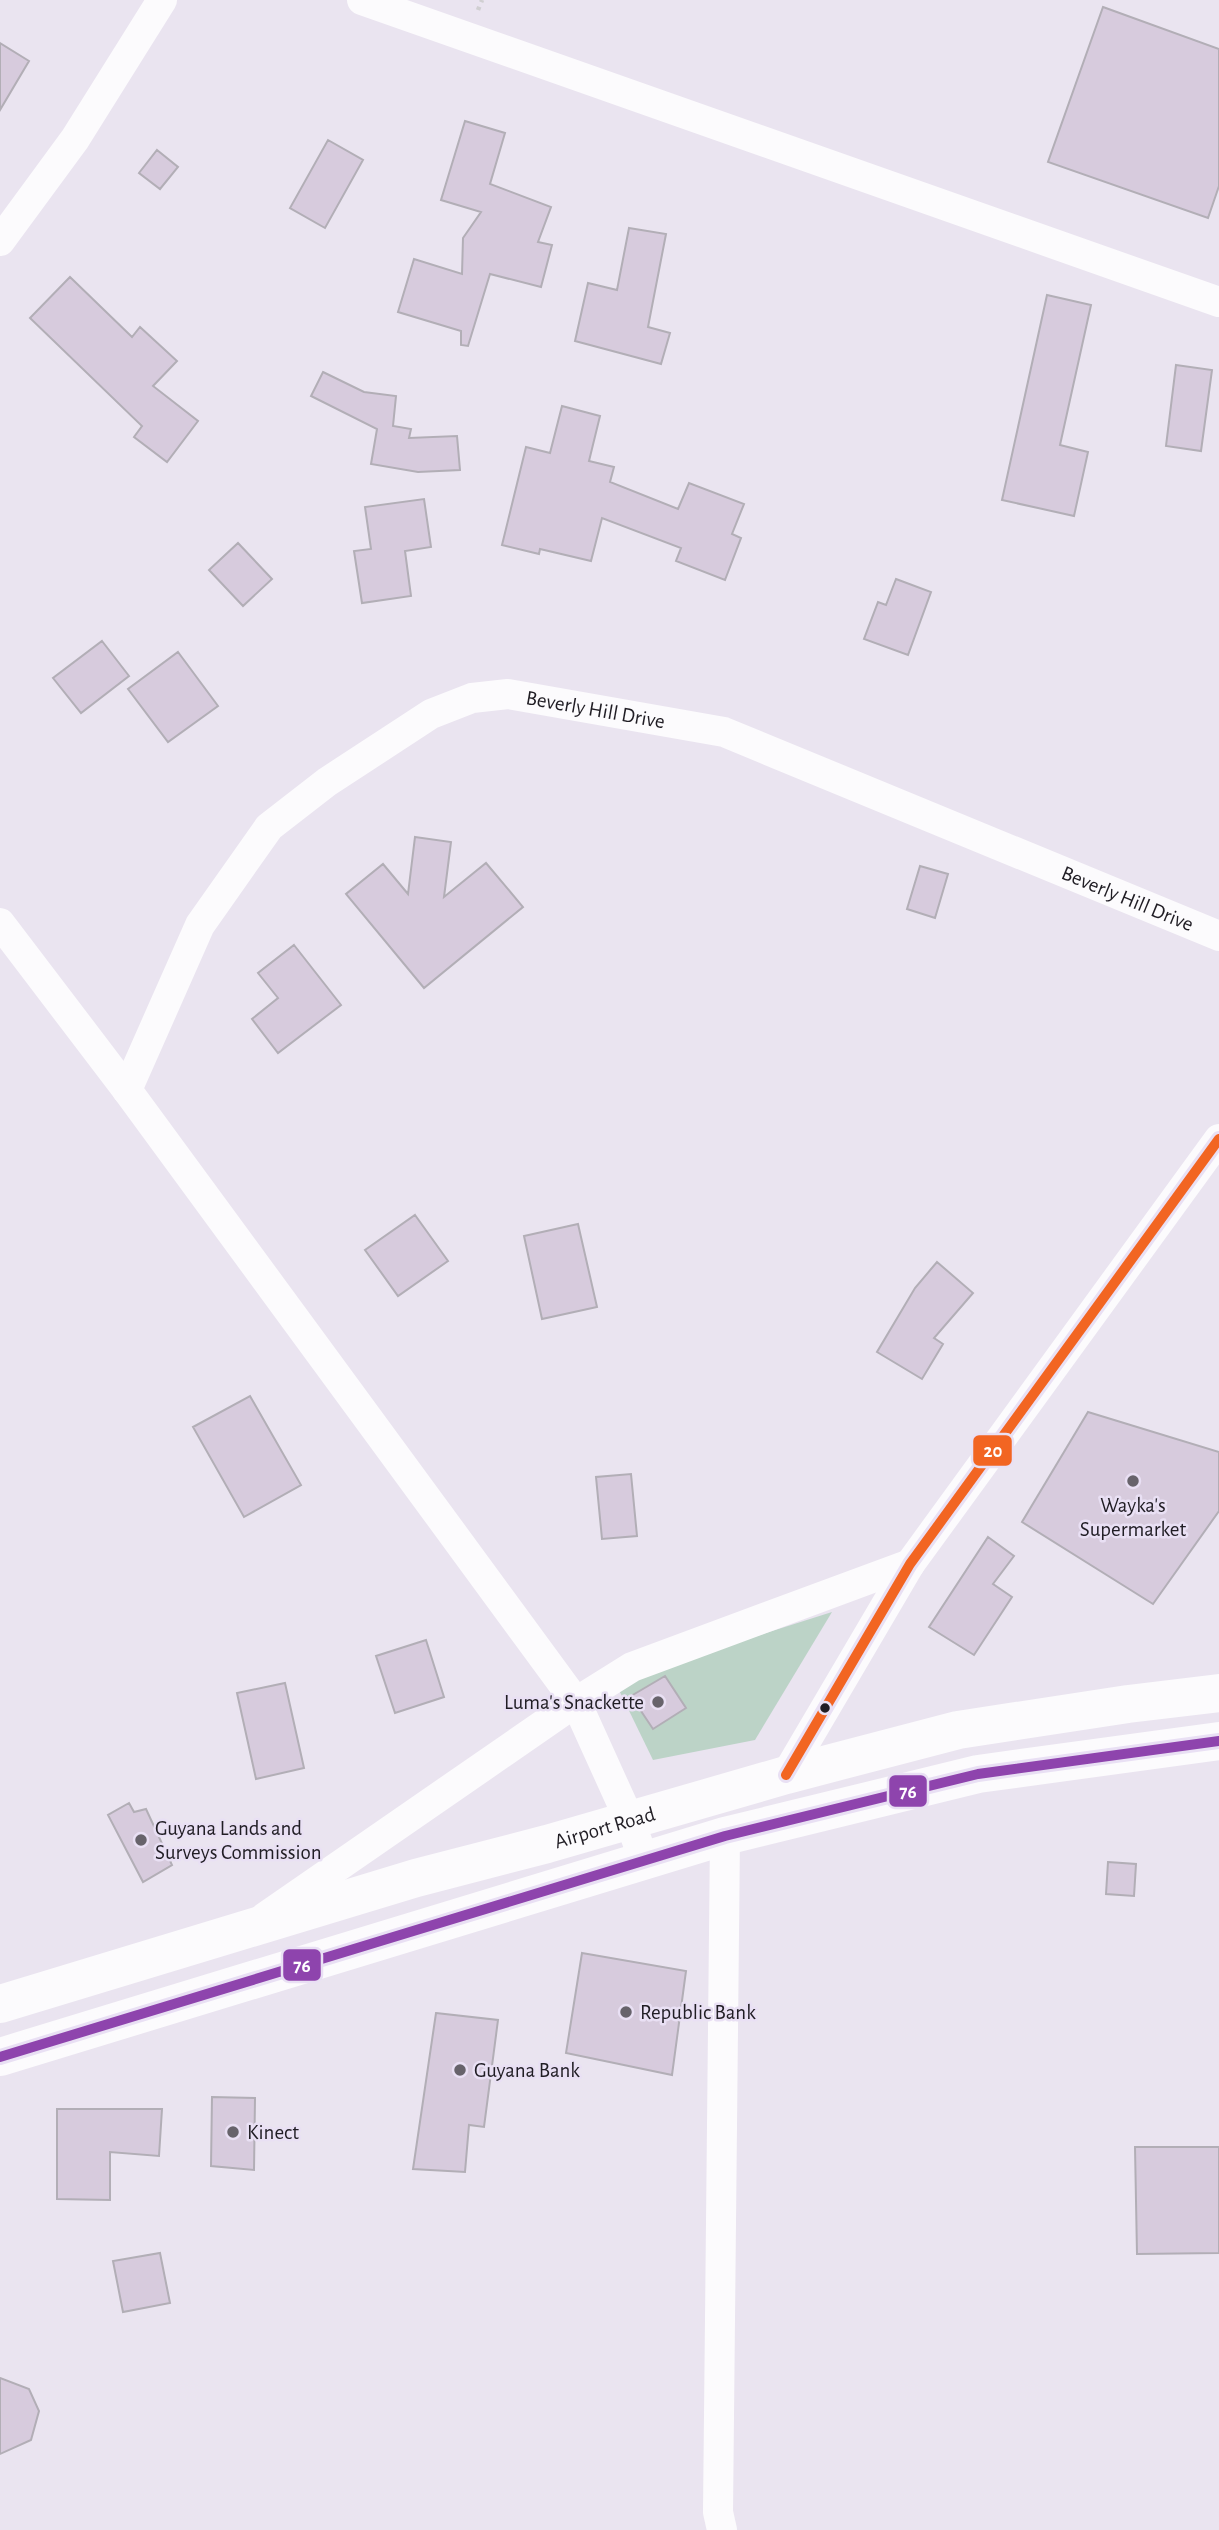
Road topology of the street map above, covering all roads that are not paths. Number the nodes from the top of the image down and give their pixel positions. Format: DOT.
graph roads {
  1 [pos="162,0"];
  2 [pos="362,0"];
  3 [pos="0,241"];
  4 [pos="1219,302"];
  5 [pos="0,923"];
  6 [pos="1219,936"];
  7 [pos="127,1090"];
  8 [pos="1219,1139"];
  9 [pos="910,1564"];
  10 [pos="1219,1693"];
  11 [pos="576,1702"];
  12 [pos="986,1726"];
  13 [pos="1219,1741"];
  14 [pos="992,1771"];
  15 [pos="786,1775"];
  16 [pos="629,1819"];
  17 [pos="725,1836"];
  18 [pos="644,1860"];
  19 [pos="244,1931"];
  20 [pos="56,1987"];
  21 [pos="0,2004"];
  22 [pos="71,2034"];
  23 [pos="0,2057"];
  24 [pos="722,2530"];
  1 -- 3 [label="street"];
  2 -- 4 [label="street"];
  5 -- 7 [label="street"];
  6 -- 7 [label="street, Beverly Hill Drive"];
  7 -- 11 [label="street"];
  8 -- 9 [label="street"];
  9 -- 11 [label="street"];
  9 -- 15 [label="street"];
  10 -- 12 [label="street, Airport Road"];
  11 -- 16 [label="street"];
  11 -- 19 [label="street"];
  12 -- 14 [label="street"];
  12 -- 15 [label="street, Airport Road"];
  13 -- 14 [label="street, Airport Road"];
  14 -- 17 [label="street, Airport Road"];
  15 -- 16 [label="street, Airport Road"];
  16 -- 18 [label="street"];
  16 -- 19 [label="street, Airport Road"];
  17 -- 18 [label="street, Airport Road"];
  17 -- 24 [label="street"];
  18 -- 22 [label="street, Airport Road"];
  19 -- 20 [label="street, Airport Road"];
  20 -- 21 [label="street, Airport Road"];
  20 -- 22 [label="street"];
  22 -- 23 [label="street, Airport Road"];
}
